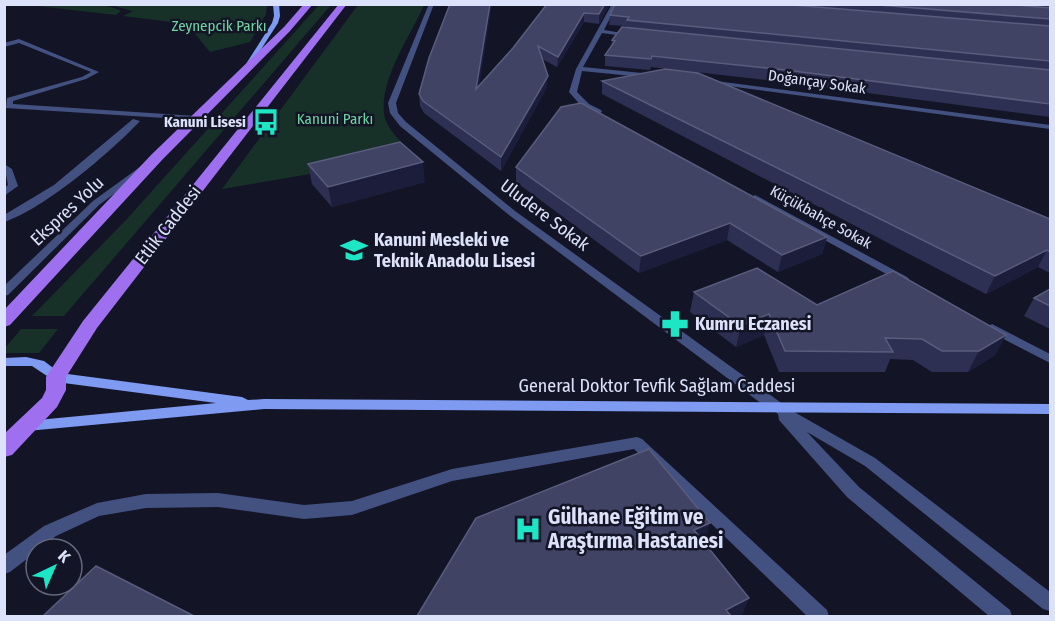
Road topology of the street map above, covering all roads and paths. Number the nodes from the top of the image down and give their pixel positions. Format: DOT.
graph roads {
  1 [pos="276,4"];
  2 [pos="309,4"];
  3 [pos="343,4"];
  4 [pos="432,4"];
  5 [pos="615,4"];
  6 [pos="600,31"];
  7 [pos="635,35"];
  8 [pos="4,45"];
  9 [pos="249,64"];
  10 [pos="579,69"];
  11 [pos="659,77"];
  12 [pos="704,81"];
  13 [pos="716,83"];
  14 [pos="748,96"];
  15 [pos="4,113"];
  16 [pos="607,117"];
  17 [pos="136,121"];
  18 [pos="193,121"];
  19 [pos="1050,127"];
  20 [pos="156,157"];
  21 [pos="4,167"];
  22 [pos="741,190"];
  23 [pos="4,192"];
  24 [pos="4,219"];
  25 [pos="916,286"];
  26 [pos="4,293"];
  27 [pos="978,320"];
  28 [pos="4,321"];
  29 [pos="1050,359"];
  30 [pos="4,362"];
  31 [pos="56,377"];
  32 [pos="264,404"];
  33 [pos="775,406"];
  34 [pos="1050,409"];
  35 [pos="24,426"];
  36 [pos="4,437"];
  37 [pos="4,449"];
  38 [pos="4,566"];
  39 [pos="1050,603"];
  40 [pos="820,616"];
  41 [pos="1003,616"];
  1 -- 9 [label="main road"];
  2 -- 9 [label="main road"];
  3 -- 31 [label="main road, Etlik Caddesi"];
  4 -- 33 [label="street, Uludere Sokak"];
  5 -- 6 [label="street"];
  6 -- 7 [label="street"];
  6 -- 10 [label="street"];
  8 -- 18 [label="street"];
  9 -- 18 [label="main road"];
  10 -- 11 [label="street"];
  10 -- 16 [label="street"];
  12 -- 13 [label="street, Doğançay Sokak"];
  13 -- 14 [label="street"];
  13 -- 19 [label="street, Doğançay Sokak"];
  15 -- 17 [label="street"];
  17 -- 18 [label="street"];
  17 -- 24 [label="street"];
  18 -- 20 [label="main road"];
  20 -- 26 [label="street, Ekspres Yolu"];
  20 -- 28 [label="main road"];
  21 -- 23 [label="street"];
  22 -- 25 [label="street, Küçükbahçe Sokak"];
  27 -- 29 [label="street"];
  30 -- 31 [label="main road"];
  31 -- 32 [label="main road, General Doktor Tevfik Sağlam Caddesi"];
  31 -- 35 [label="main road, Etlik Caddesi"];
  32 -- 33 [label="main road, General Doktor Tevfik Sağlam Caddesi"];
  32 -- 35 [label="main road, General Doktor Tevfik Sağlam Caddesi"];
  33 -- 34 [label="main road, General Doktor Tevfik Sağlam Caddesi"];
  33 -- 39 [label="street"];
  33 -- 41 [label="street"];
  35 -- 36 [label="main road"];
  35 -- 37 [label="main road, Etlik Caddesi"];
  38 -- 40 [label="street"];
}
